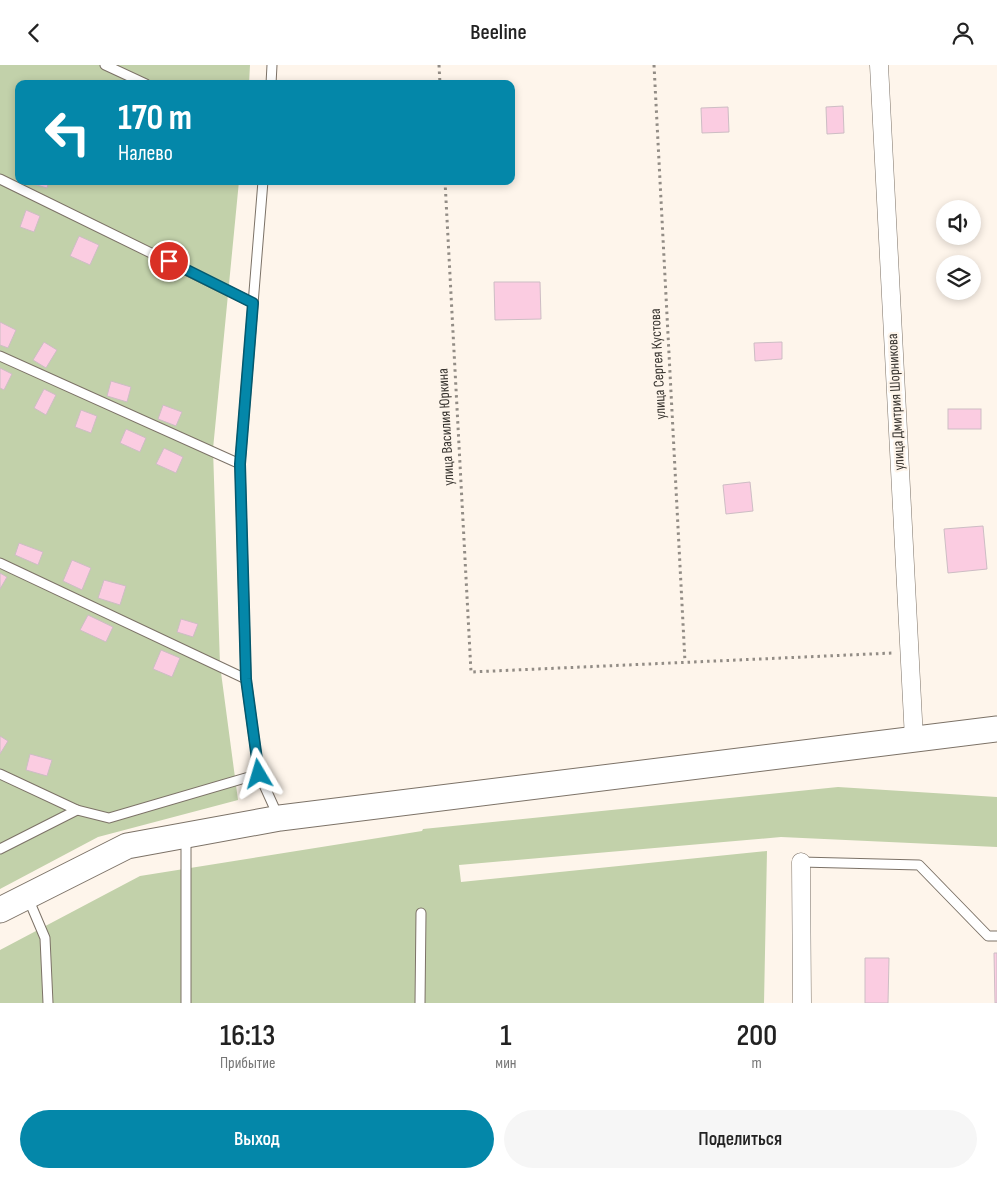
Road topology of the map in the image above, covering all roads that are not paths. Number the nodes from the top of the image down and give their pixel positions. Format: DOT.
graph roads {
  1 [pos="105,65"];
  2 [pos="272,65"];
  3 [pos="878,65"];
  4 [pos="137,80"];
  5 [pos="271,80"];
  6 [pos="0,179"];
  7 [pos="263,185"];
  8 [pos="253,303"];
  9 [pos="0,356"];
  10 [pos="240,464"];
  11 [pos="0,563"];
  12 [pos="246,679"];
  13 [pos="997,729"];
  14 [pos="914,739"];
  15 [pos="0,774"];
  16 [pos="259,774"];
  17 [pos="77,810"];
  18 [pos="280,818"];
  19 [pos="186,836"];
  20 [pos="0,849"];
  21 [pos="801,862"];
  22 [pos="27,895"];
  23 [pos="0,910"];
  24 [pos="421,913"];
  25 [pos="997,936"];
  26 [pos="48,1003"];
  27 [pos="186,1003"];
  28 [pos="420,1003"];
  29 [pos="802,1003"];
  1 -- 4 [label="lane"];
  2 -- 5 [label="lane"];
  3 -- 14 [label="street, улица Дмитрия Шорникова"];
  6 -- 8 [label="lane"];
  7 -- 8 [label="lane"];
  8 -- 10 [label="lane"];
  9 -- 10 [label="lane"];
  10 -- 12 [label="lane"];
  11 -- 12 [label="lane"];
  12 -- 16 [label="lane"];
  13 -- 14 [label="street"];
  14 -- 18 [label="street"];
  15 -- 17 [label="lane"];
  16 -- 17 [label="lane"];
  16 -- 18 [label="lane"];
  17 -- 20 [label="lane"];
  18 -- 19 [label="street"];
  19 -- 22 [label="street"];
  19 -- 27 [label="lane"];
  21 -- 25 [label="lane"];
  21 -- 29 [label="street"];
  22 -- 23 [label="street"];
  22 -- 26 [label="lane"];
  24 -- 28 [label="lane"];
}
